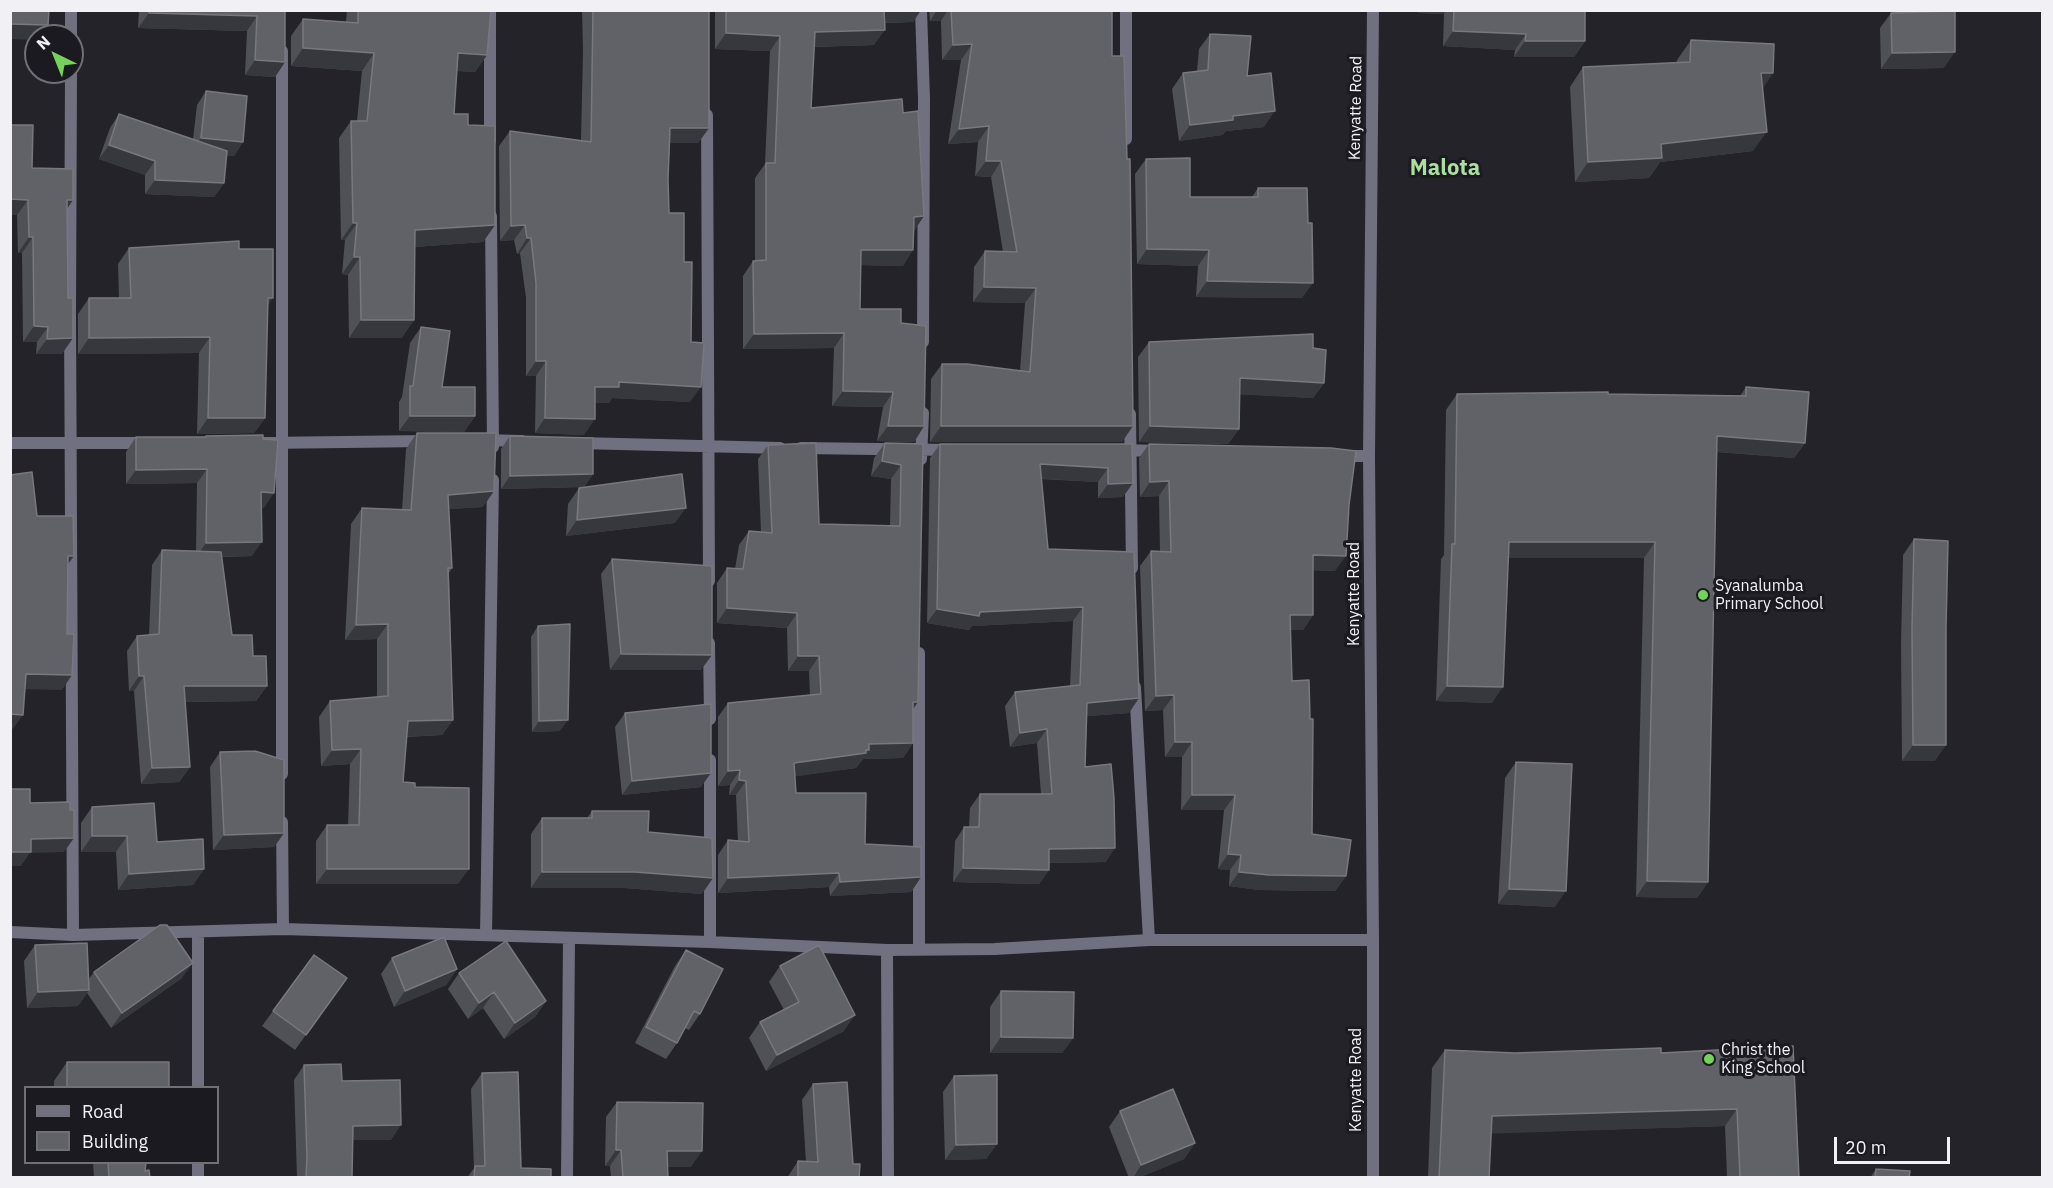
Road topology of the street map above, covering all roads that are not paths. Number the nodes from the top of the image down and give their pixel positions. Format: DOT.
graph roads {
  1 [pos="490,10"];
  2 [pos="921,10"];
  3 [pos="1126,10"];
  4 [pos="1373,10"];
  5 [pos="282,44"];
  6 [pos="71,84"];
  7 [pos="706,102"];
  8 [pos="1126,148"];
  9 [pos="490,156"];
  10 [pos="491,204"];
  11 [pos="923,353"];
  12 [pos="923,398"];
  13 [pos="1130,404"];
  14 [pos="470,440"];
  15 [pos="493,440"];
  16 [pos="435,441"];
  17 [pos="539,441"];
  18 [pos="562,442"];
  19 [pos="10,443"];
  20 [pos="70,443"];
  21 [pos="165,443"];
  22 [pos="247,443"];
  23 [pos="283,443"];
  24 [pos="709,447"];
  25 [pos="922,450"];
  26 [pos="968,450"];
  27 [pos="1107,450"];
  28 [pos="1131,450"];
  29 [pos="1178,451"];
  30 [pos="1322,455"];
  31 [pos="1370,456"];
  32 [pos="921,474"];
  33 [pos="1132,575"];
  34 [pos="709,590"];
  35 [pos="709,625"];
  36 [pos="919,640"];
  37 [pos="1135,680"];
  38 [pos="282,786"];
  39 [pos="282,810"];
  40 [pos="283,929"];
  41 [pos="10,932"];
  42 [pos="198,932"];
  43 [pos="73,935"];
  44 [pos="486,935"];
  45 [pos="569,939"];
  46 [pos="1149,940"];
  47 [pos="1373,940"];
  48 [pos="710,942"];
  49 [pos="919,949"];
  50 [pos="887,950"];
  51 [pos="198,1086"];
  52 [pos="567,1178"];
  53 [pos="888,1178"];
  54 [pos="1373,1178"];
  1 -- 9 [label="street"];
  2 -- 11 [label="street"];
  3 -- 8 [label="street"];
  4 -- 31 [label="street, Kenyatte Road"];
  5 -- 23 [label="street"];
  6 -- 20 [label="street"];
  7 -- 24 [label="street"];
  10 -- 15 [label="street"];
  12 -- 25 [label="street"];
  13 -- 28 [label="street"];
  14 -- 15 [label="street"];
  15 -- 17 [label="street"];
  15 -- 44 [label="street"];
  16 -- 23 [label="street"];
  18 -- 24 [label="street"];
  19 -- 20 [label="street"];
  20 -- 21 [label="street"];
  20 -- 43 [label="street"];
  22 -- 23 [label="street"];
  23 -- 38 [label="street"];
  24 -- 25 [label="street"];
  24 -- 34 [label="street"];
  25 -- 26 [label="street"];
  25 -- 32 [label="street"];
  27 -- 28 [label="street"];
  28 -- 29 [label="street"];
  28 -- 33 [label="street"];
  30 -- 31 [label="street"];
  31 -- 47 [label="street, Kenyatte Road"];
  35 -- 48 [label="street"];
  36 -- 49 [label="street"];
  37 -- 46 [label="street"];
  39 -- 40 [label="street"];
  40 -- 42 [label="street"];
  40 -- 44 [label="street"];
  41 -- 43 [label="street"];
  42 -- 43 [label="street"];
  42 -- 51 [label="street"];
  44 -- 45 [label="street"];
  45 -- 48 [label="street"];
  45 -- 52 [label="street"];
  46 -- 47 [label="street"];
  46 -- 49 [label="street"];
  47 -- 54 [label="street, Kenyatte Road"];
  48 -- 50 [label="street"];
  49 -- 50 [label="street"];
  50 -- 53 [label="street"];
}
